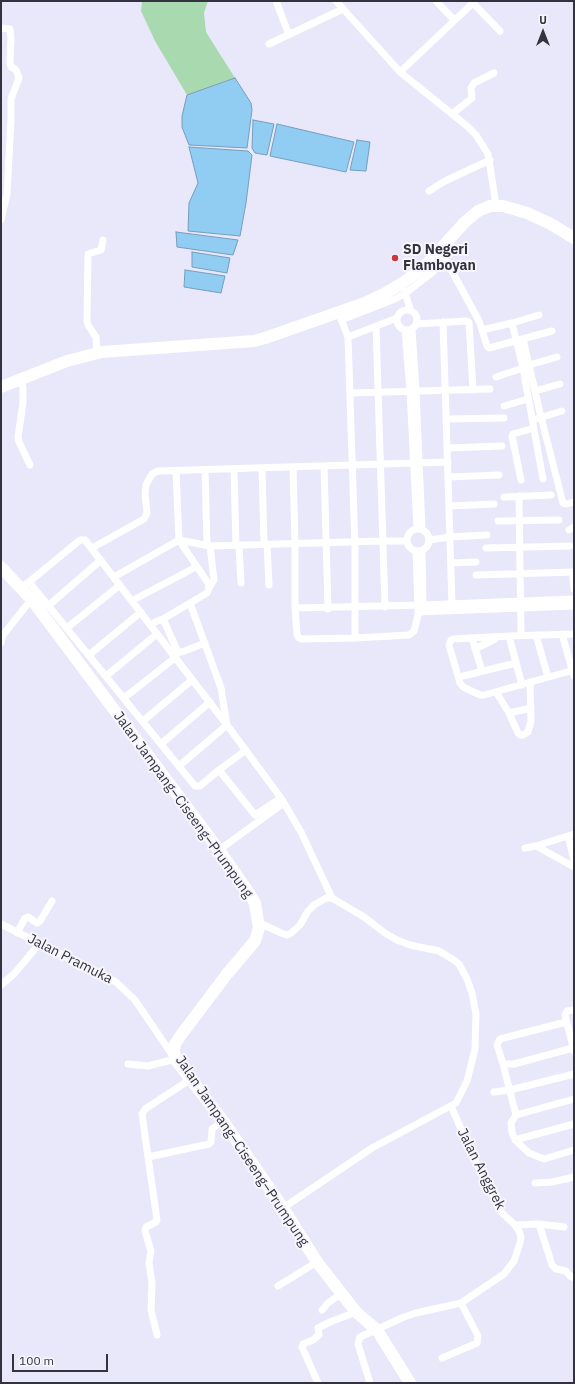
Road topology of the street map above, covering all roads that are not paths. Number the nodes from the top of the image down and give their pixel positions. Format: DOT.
graph roads {
  1 [pos="276,1"];
  2 [pos="336,1"];
  3 [pos="436,1"];
  4 [pos="472,2"];
  5 [pos="343,9"];
  6 [pos="454,20"];
  7 [pos="1,28"];
  8 [pos="500,31"];
  9 [pos="289,36"];
  10 [pos="269,44"];
  11 [pos="400,72"];
  12 [pos="494,73"];
  13 [pos="452,114"];
  14 [pos="490,160"];
  15 [pos="429,191"];
  16 [pos="496,206"];
  17 [pos="1,220"];
  18 [pos="574,238"];
  19 [pos="103,240"];
  20 [pos="440,249"];
  21 [pos="403,289"];
  22 [pos="392,295"];
  23 [pos="412,311"];
  24 [pos="539,315"];
  25 [pos="340,316"];
  26 [pos="399,316"];
  27 [pos="443,322"];
  28 [pos="512,323"];
  29 [pos="376,326"];
  30 [pos="411,328"];
  31 [pos="482,330"];
  32 [pos="552,331"];
  33 [pos="348,337"];
  34 [pos="520,340"];
  35 [pos="97,353"];
  36 [pos="557,357"];
  37 [pos="526,367"];
  38 [pos="496,377"];
  39 [pos="21,379"];
  40 [pos="560,384"];
  41 [pos="1,387"];
  42 [pos="490,389"];
  43 [pos="446,390"];
  44 [pos="473,390"];
  45 [pos="413,391"];
  46 [pos="535,391"];
  47 [pos="378,392"];
  48 [pos="350,393"];
  49 [pos="528,399"];
  50 [pos="504,406"];
  51 [pos="562,411"];
  52 [pos="541,417"];
  53 [pos="504,418"];
  54 [pos="446,419"];
  55 [pos="532,420"];
  56 [pos="534,428"];
  57 [pos="502,446"];
  58 [pos="448,448"];
  59 [pos="448,462"];
  60 [pos="416,463"];
  61 [pos="380,464"];
  62 [pos="30,465"];
  63 [pos="352,465"];
  64 [pos="324,466"];
  65 [pos="293,467"];
  66 [pos="262,468"];
  67 [pos="234,469"];
  68 [pos="205,470"];
  69 [pos="176,471"];
  70 [pos="499,475"];
  71 [pos="448,477"];
  72 [pos="543,479"];
  73 [pos="521,480"];
  74 [pos="551,495"];
  75 [pos="519,496"];
  76 [pos="504,497"];
  77 [pos="574,502"];
  78 [pos="494,504"];
  79 [pos="449,506"];
  80 [pos="519,520"];
  81 [pos="559,520"];
  82 [pos="498,521"];
  83 [pos="419,529"];
  84 [pos="487,535"];
  85 [pos="450,537"];
  86 [pos="179,540"];
  87 [pos="430,540"];
  88 [pos="382,541"];
  89 [pos="407,541"];
  90 [pos="326,542"];
  91 [pos="354,542"];
  92 [pos="296,543"];
  93 [pos="266,544"];
  94 [pos="209,545"];
  95 [pos="238,545"];
  96 [pos="570,546"];
  97 [pos="520,547"];
  98 [pos="92,548"];
  99 [pos="486,548"];
  100 [pos="419,551"];
  101 [pos="101,560"];
  102 [pos="476,562"];
  103 [pos="451,563"];
  104 [pos="1,567"];
  105 [pos="196,567"];
  106 [pos="520,573"];
  107 [pos="476,575"];
  108 [pos="574,575"];
  109 [pos="114,577"];
  110 [pos="241,583"];
  111 [pos="25,585"];
  112 [pos="269,585"];
  113 [pos="120,586"];
  114 [pos="209,588"];
  115 [pos="574,589"];
  116 [pos="137,598"];
  117 [pos="574,599"];
  118 [pos="32,600"];
  119 [pos="190,603"];
  120 [pos="452,604"];
  121 [pos="521,605"];
  122 [pos="48,606"];
  123 [pos="574,606"];
  124 [pos="385,607"];
  125 [pos="295,608"];
  126 [pos="328,608"];
  127 [pos="355,608"];
  128 [pos="420,610"];
  129 [pos="141,612"];
  130 [pos="163,619"];
  131 [pos="155,622"];
  132 [pos="67,628"];
  133 [pos="157,634"];
  134 [pos="562,634"];
  135 [pos="574,634"];
  136 [pos="522,635"];
  137 [pos="536,635"];
  138 [pos="499,636"];
  139 [pos="509,636"];
  140 [pos="2,637"];
  141 [pos="355,638"];
  142 [pos="472,638"];
  143 [pos="205,643"];
  144 [pos="475,648"];
  145 [pos="89,655"];
  146 [pos="176,658"];
  147 [pos="516,663"];
  148 [pos="482,671"];
  149 [pos="573,672"];
  150 [pos="106,676"];
  151 [pos="458,677"];
  152 [pos="548,677"];
  153 [pos="192,680"];
  154 [pos="530,682"];
  155 [pos="522,684"];
  156 [pos="496,692"];
  157 [pos="124,698"];
  158 [pos="210,702"];
  159 [pos="530,708"];
  160 [pos="509,713"];
  161 [pos="143,721"];
  162 [pos="227,725"];
  163 [pos="161,744"];
  164 [pos="246,750"];
  165 [pos="179,766"];
  166 [pos="219,770"];
  167 [pos="283,801"];
  168 [pos="571,835"];
  169 [pos="536,846"];
  170 [pos="525,848"];
  171 [pos="219,850"];
  172 [pos="574,860"];
  173 [pos="574,867"];
  174 [pos="332,898"];
  175 [pos="52,901"];
  176 [pos="258,922"];
  177 [pos="1,924"];
  178 [pos="17,932"];
  179 [pos="40,943"];
  180 [pos="1,985"];
  181 [pos="574,1010"];
  182 [pos="566,1022"];
  183 [pos="574,1049"];
  184 [pos="175,1060"];
  185 [pos="128,1064"];
  186 [pos="503,1064"];
  187 [pos="574,1074"];
  188 [pos="190,1079"];
  189 [pos="510,1090"];
  190 [pos="494,1092"];
  191 [pos="574,1099"];
  192 [pos="451,1106"];
  193 [pos="516,1115"];
  194 [pos="223,1121"];
  195 [pos="574,1124"];
  196 [pos="516,1140"];
  197 [pos="574,1150"];
  198 [pos="148,1157"];
  199 [pos="574,1176"];
  200 [pos="535,1183"];
  201 [pos="283,1208"];
  202 [pos="539,1224"];
  203 [pos="516,1225"];
  204 [pos="564,1227"];
  205 [pos="317,1262"];
  206 [pos="574,1278"];
  207 [pos="278,1286"];
  208 [pos="342,1293"];
  209 [pos="461,1304"];
  210 [pos="322,1310"];
  211 [pos="356,1312"];
  212 [pos="377,1330"];
  213 [pos="157,1335"];
  214 [pos="442,1358"];
  215 [pos="318,1383"];
  216 [pos="370,1383"];
  217 [pos="410,1383"];
  1 -- 9 [label="street"];
  2 -- 5 [label="street"];
  3 -- 6 [label="street"];
  4 -- 6 [label="street"];
  4 -- 8 [label="street"];
  5 -- 9 [label="street"];
  5 -- 11 [label="street"];
  6 -- 11 [label="street"];
  7 -- 17 [label="street"];
  9 -- 10 [label="street"];
  11 -- 13 [label="street"];
  12 -- 13 [label="street"];
  13 -- 14 [label="street"];
  14 -- 15 [label="street"];
  14 -- 16 [label="street"];
  16 -- 18 [label="main road"];
  16 -- 20 [label="main road"];
  19 -- 35 [label="street"];
  20 -- 21 [label="main road"];
  20 -- 31 [label="street"];
  21 -- 22 [label="main road"];
  21 -- 23 [label="street"];
  22 -- 25 [label="main road"];
  22 -- 26 [label="street"];
  23 -- 26 [label="street"];
  23 -- 30 [label="street"];
  24 -- 28 [label="street"];
  25 -- 33 [label="street"];
  25 -- 35 [label="main road"];
  26 -- 29 [label="street"];
  26 -- 30 [label="street"];
  27 -- 30 [label="street"];
  27 -- 43 [label="street"];
  27 -- 44 [label="street"];
  28 -- 31 [label="street"];
  28 -- 34 [label="street"];
  29 -- 33 [label="street"];
  29 -- 47 [label="street"];
  30 -- 45 [label="street"];
  31 -- 34 [label="street"];
  32 -- 34 [label="street"];
  33 -- 48 [label="street"];
  34 -- 37 [label="street"];
  35 -- 39 [label="main road"];
  36 -- 37 [label="street"];
  37 -- 38 [label="street"];
  37 -- 46 [label="street"];
  37 -- 49 [label="street"];
  39 -- 41 [label="main road"];
  39 -- 62 [label="street"];
  40 -- 46 [label="street"];
  42 -- 44 [label="street"];
  43 -- 44 [label="street"];
  43 -- 45 [label="street"];
  43 -- 54 [label="street"];
  45 -- 47 [label="street"];
  45 -- 60 [label="street"];
  46 -- 52 [label="street"];
  47 -- 48 [label="street"];
  47 -- 61 [label="street"];
  48 -- 63 [label="street"];
  49 -- 50 [label="street"];
  49 -- 55 [label="street"];
  51 -- 52 [label="street"];
  52 -- 55 [label="street"];
  52 -- 77 [label="street"];
  53 -- 54 [label="street"];
  54 -- 58 [label="street"];
  55 -- 56 [label="street"];
  56 -- 72 [label="street"];
  56 -- 73 [label="street"];
  57 -- 58 [label="street"];
  58 -- 59 [label="street"];
  59 -- 60 [label="street"];
  59 -- 71 [label="street"];
  60 -- 61 [label="street"];
  60 -- 83 [label="street"];
  61 -- 63 [label="street"];
  61 -- 88 [label="street"];
  63 -- 64 [label="street"];
  63 -- 91 [label="street"];
  64 -- 65 [label="street"];
  64 -- 90 [label="street"];
  65 -- 66 [label="street"];
  65 -- 92 [label="street"];
  66 -- 67 [label="street"];
  66 -- 93 [label="street"];
  67 -- 68 [label="street"];
  67 -- 95 [label="street"];
  68 -- 69 [label="street"];
  68 -- 94 [label="street"];
  69 -- 86 [label="street"];
  69 -- 98 [label="street"];
  70 -- 71 [label="street"];
  71 -- 79 [label="street"];
  74 -- 75 [label="street"];
  75 -- 76 [label="street"];
  75 -- 80 [label="street"];
  78 -- 79 [label="street"];
  79 -- 85 [label="street"];
  80 -- 81 [label="street"];
  80 -- 82 [label="street"];
  80 -- 97 [label="street"];
  83 -- 87 [label="street"];
  83 -- 89 [label="street"];
  84 -- 85 [label="street"];
  85 -- 87 [label="street"];
  85 -- 103 [label="street"];
  86 -- 94 [label="street"];
  86 -- 105 [label="street"];
  86 -- 109 [label="street"];
  87 -- 100 [label="street"];
  88 -- 89 [label="street"];
  88 -- 91 [label="street"];
  88 -- 124 [label="street"];
  89 -- 100 [label="street"];
  90 -- 91 [label="street"];
  90 -- 92 [label="street"];
  90 -- 126 [label="street"];
  91 -- 127 [label="street"];
  92 -- 93 [label="street"];
  92 -- 125 [label="street"];
  93 -- 95 [label="street"];
  93 -- 112 [label="street"];
  94 -- 95 [label="street"];
  94 -- 114 [label="street"];
  95 -- 110 [label="street"];
  96 -- 97 [label="street"];
  97 -- 99 [label="street"];
  97 -- 106 [label="street"];
  98 -- 101 [label="street"];
  98 -- 111 [label="street"];
  100 -- 128 [label="street"];
  101 -- 109 [label="street"];
  101 -- 122 [label="street"];
  102 -- 103 [label="street"];
  103 -- 120 [label="street"];
  104 -- 111 [label="main road, Jalan Jampang–Ciseeng–Prumpung"];
  105 -- 114 [label="street"];
  105 -- 116 [label="street"];
  106 -- 107 [label="street"];
  106 -- 108 [label="street"];
  106 -- 121 [label="street"];
  108 -- 115 [label="street"];
  109 -- 113 [label="street"];
  111 -- 118 [label="main road, Jalan Jampang–Ciseeng–Prumpung"];
  111 -- 122 [label="street"];
  113 -- 129 [label="street"];
  113 -- 132 [label="street"];
  114 -- 119 [label="street"];
  117 -- 121 [label="street"];
  118 -- 140 [label="street"];
  118 -- 171 [label="main road, Jalan Jampang–Ciseeng–Prumpung"];
  119 -- 130 [label="street"];
  119 -- 143 [label="street"];
  120 -- 121 [label="street"];
  120 -- 128 [label="street"];
  121 -- 123 [label="street"];
  121 -- 128 [label="street"];
  121 -- 136 [label="street"];
  122 -- 132 [label="street"];
  124 -- 127 [label="street"];
  124 -- 128 [label="street"];
  125 -- 126 [label="street"];
  125 -- 141 [label="street"];
  126 -- 127 [label="street"];
  127 -- 141 [label="street"];
  128 -- 141 [label="street"];
  129 -- 133 [label="street"];
  129 -- 145 [label="street"];
  130 -- 131 [label="street"];
  130 -- 143 [label="street"];
  132 -- 145 [label="street"];
  133 -- 146 [label="street"];
  133 -- 150 [label="street"];
  134 -- 135 [label="street"];
  134 -- 137 [label="street"];
  134 -- 149 [label="street"];
  136 -- 137 [label="street"];
  136 -- 139 [label="street"];
  137 -- 152 [label="street"];
  138 -- 139 [label="street"];
  138 -- 142 [label="street"];
  138 -- 144 [label="street"];
  139 -- 147 [label="street"];
  142 -- 144 [label="street"];
  142 -- 151 [label="street"];
  143 -- 162 [label="street"];
  144 -- 148 [label="street"];
  145 -- 150 [label="street"];
  146 -- 153 [label="street"];
  146 -- 157 [label="street"];
  147 -- 148 [label="street"];
  147 -- 155 [label="street"];
  148 -- 151 [label="street"];
  149 -- 152 [label="street"];
  150 -- 157 [label="street"];
  151 -- 156 [label="street"];
  152 -- 154 [label="street"];
  153 -- 158 [label="street"];
  153 -- 161 [label="street"];
  154 -- 155 [label="street"];
  154 -- 159 [label="street"];
  155 -- 156 [label="street"];
  156 -- 160 [label="street"];
  157 -- 161 [label="street"];
  158 -- 162 [label="street"];
  158 -- 163 [label="street"];
  159 -- 160 [label="street"];
  159 -- 160 [label="street"];
  161 -- 163 [label="street"];
  162 -- 164 [label="street"];
  162 -- 165 [label="street"];
  163 -- 165 [label="street"];
  164 -- 166 [label="street"];
  164 -- 167 [label="street"];
  165 -- 166 [label="street"];
  166 -- 167 [label="street"];
  167 -- 171 [label="street"];
  167 -- 174 [label="street"];
  168 -- 169 [label="street"];
  168 -- 172 [label="street"];
  169 -- 170 [label="street"];
  169 -- 173 [label="street"];
  171 -- 176 [label="main road, Jalan Jampang–Ciseeng–Prumpung"];
  174 -- 176 [label="street"];
  174 -- 192 [label="street"];
  175 -- 178 [label="street"];
  176 -- 184 [label="main road, Jalan Jampang–Ciseeng–Prumpung"];
  177 -- 178 [label="street, Jalan Pramuka"];
  178 -- 179 [label="street, Jalan Pramuka"];
  179 -- 180 [label="street"];
  179 -- 184 [label="street, Jalan Pramuka"];
  181 -- 182 [label="street"];
  182 -- 183 [label="street"];
  182 -- 186 [label="street"];
  183 -- 186 [label="street"];
  184 -- 185 [label="street"];
  184 -- 188 [label="main road, Jalan Jampang–Ciseeng–Prumpung"];
  186 -- 189 [label="street"];
  187 -- 189 [label="street"];
  188 -- 194 [label="main road, Jalan Jampang–Ciseeng–Prumpung"];
  188 -- 198 [label="street"];
  189 -- 190 [label="street"];
  189 -- 193 [label="street"];
  191 -- 193 [label="street"];
  192 -- 201 [label="street"];
  192 -- 203 [label="street, Jalan Anggrek"];
  193 -- 196 [label="street"];
  194 -- 198 [label="street"];
  194 -- 201 [label="main road, Jalan Jampang–Ciseeng–Prumpung"];
  195 -- 196 [label="street"];
  196 -- 197 [label="street"];
  198 -- 213 [label="street"];
  199 -- 200 [label="street"];
  201 -- 205 [label="main road, Jalan Jampang–Ciseeng–Prumpung"];
  202 -- 203 [label="street"];
  202 -- 204 [label="street"];
  202 -- 206 [label="street"];
  203 -- 209 [label="street"];
  205 -- 207 [label="street"];
  205 -- 208 [label="main road, Jalan Jampang–Ciseeng–Prumpung"];
  208 -- 210 [label="street"];
  208 -- 211 [label="main road, Jalan Jampang–Ciseeng–Prumpung"];
  209 -- 212 [label="street"];
  209 -- 214 [label="street"];
  211 -- 212 [label="main road, Jalan Jampang–Ciseeng–Prumpung"];
  211 -- 215 [label="street"];
  212 -- 216 [label="street"];
  212 -- 217 [label="main road, Jalan Jampang–Ciseeng–Prumpung"];
}
